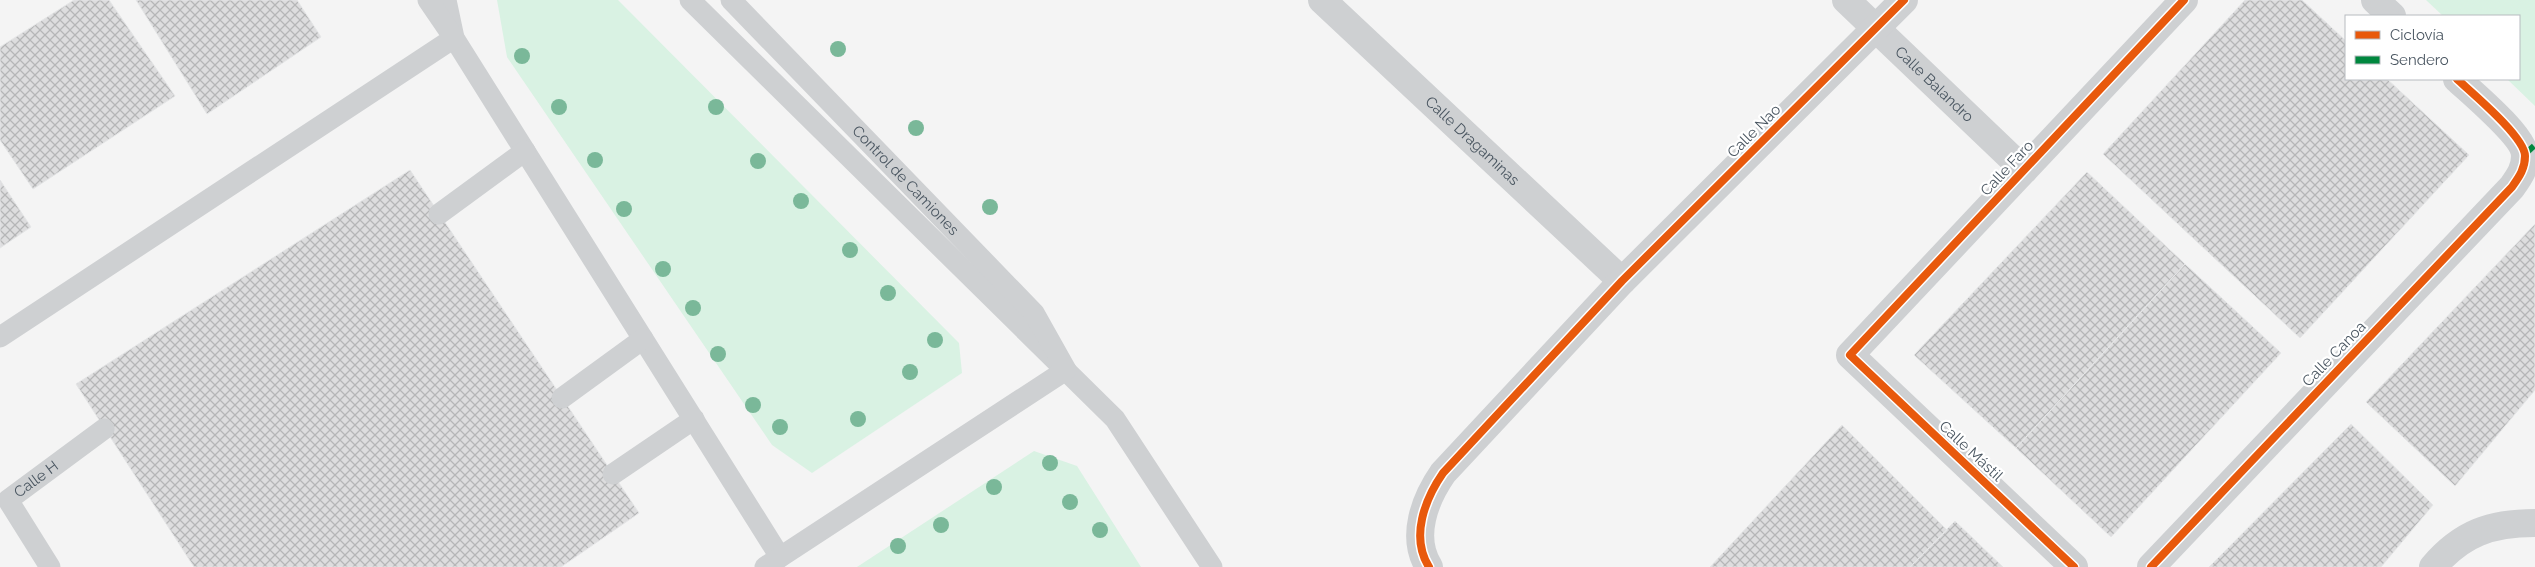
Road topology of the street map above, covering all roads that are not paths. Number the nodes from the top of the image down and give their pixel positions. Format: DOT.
graph roads {
  1 [pos="428,0"];
  2 [pos="446,0"];
  3 [pos="690,0"];
  4 [pos="732,0"];
  5 [pos="1322,0"];
  6 [pos="1846,0"];
  7 [pos="1904,0"];
  8 [pos="2184,0"];
  9 [pos="2375,0"];
  10 [pos="2391,15"];
  11 [pos="1876,29"];
  12 [pos="454,38"];
  13 [pos="2459,80"];
  14 [pos="525,151"];
  15 [pos="2024,170"];
  16 [pos="439,214"];
  17 [pos="1622,281"];
  18 [pos="0,337"];
  19 [pos="643,339"];
  20 [pos="1850,355"];
  21 [pos="1066,370"];
  22 [pos="562,398"];
  23 [pos="694,419"];
  24 [pos="104,429"];
  25 [pos="613,474"];
  26 [pos="2535,523"];
  27 [pos="773,562"];
  28 [pos="50,567"];
  29 [pos="1212,567"];
  30 [pos="1429,567"];
  31 [pos="2074,567"];
  32 [pos="2151,567"];
  33 [pos="2433,567"];
  1 -- 12 [label="lane"];
  2 -- 12 [label="lane"];
  3 -- 21 [label="lane"];
  4 -- 21 [label="lane, Control de Camiones"];
  5 -- 17 [label="street, Calle Dragaminas"];
  6 -- 11 [label="street, Calle Balandro"];
  7 -- 11 [label="street, Calle Nao"];
  8 -- 15 [label="street, Calle Faro"];
  9 -- 10 [label="street"];
  11 -- 15 [label="street, Calle Balandro"];
  11 -- 17 [label="street, Calle Nao"];
  12 -- 14 [label="lane"];
  12 -- 18 [label="lane"];
  13 -- 32 [label="street, Calle Canoa"];
  14 -- 16 [label="lane"];
  14 -- 19 [label="lane"];
  15 -- 20 [label="street, Calle Faro"];
  17 -- 30 [label="street, Calle Nao"];
  19 -- 22 [label="lane"];
  19 -- 23 [label="lane"];
  20 -- 31 [label="street, Calle Mástil"];
  21 -- 27 [label="lane"];
  21 -- 29 [label="lane"];
  23 -- 25 [label="lane"];
  23 -- 27 [label="lane"];
  24 -- 28 [label="lane, Calle H"];
  26 -- 33 [label="street"];
}
